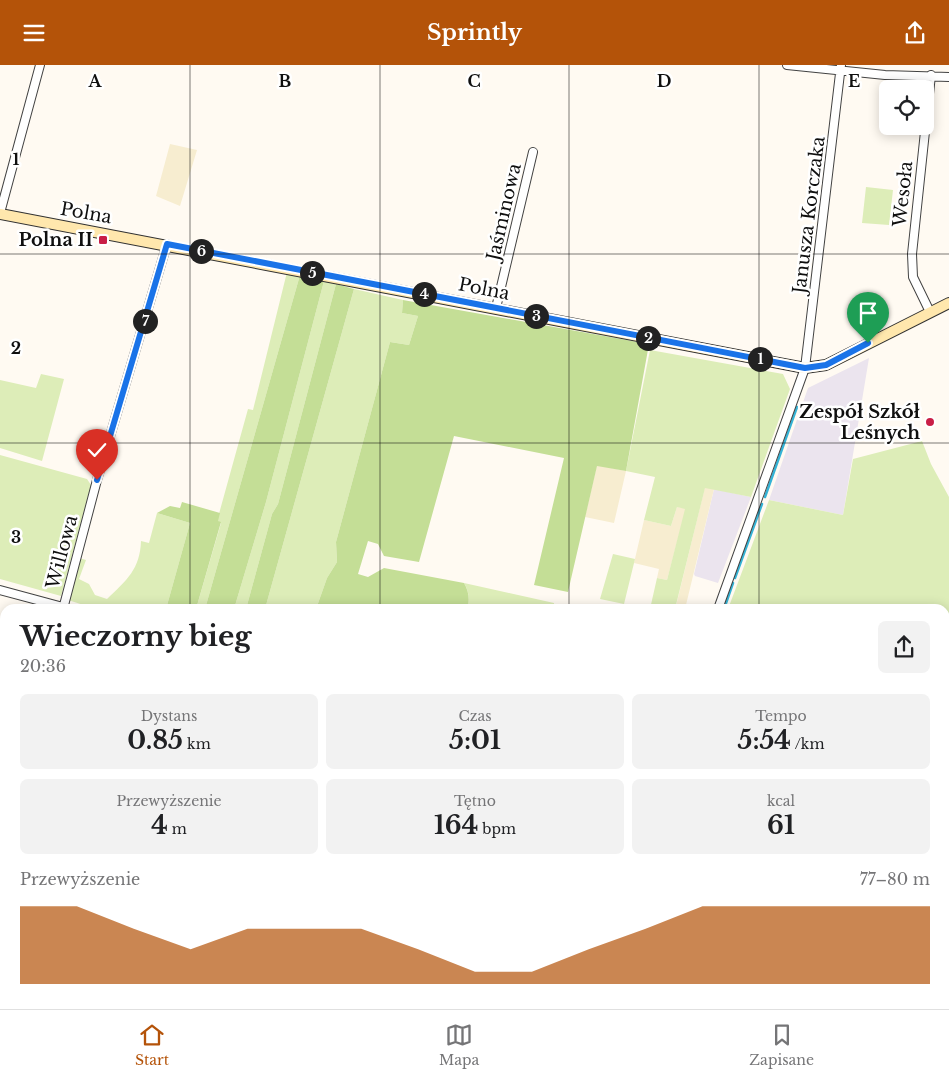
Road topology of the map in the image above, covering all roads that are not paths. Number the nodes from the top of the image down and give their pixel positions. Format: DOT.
graph roads {
  1 [pos="40,65"];
  2 [pos="787,65"];
  3 [pos="841,67"];
  4 [pos="931,75"];
  5 [pos="949,77"];
  6 [pos="533,152"];
  7 [pos="0,213"];
  8 [pos="167,244"];
  9 [pos="949,303"];
  10 [pos="496,308"];
  11 [pos="930,312"];
  12 [pos="805,368"];
  13 [pos="0,590"];
  14 [pos="49,604"];
  15 [pos="64,604"];
  16 [pos="720,604"];
  1 -- 7 [label="street"];
  2 -- 3 [label="street"];
  3 -- 4 [label="street"];
  3 -- 12 [label="street, Janusza Korczaka"];
  4 -- 5 [label="street"];
  4 -- 11 [label="street, Wesoła"];
  6 -- 10 [label="street, Jaśminowa"];
  7 -- 8 [label="street, Polna"];
  8 -- 10 [label="street, Polna"];
  8 -- 15 [label="street, Willowa"];
  9 -- 11 [label="street, Polna"];
  10 -- 12 [label="street, Polna"];
  11 -- 12 [label="street, Polna"];
  12 -- 16 [label="street, Janusza Korczaka"];
  13 -- 14 [label="street"];
}
